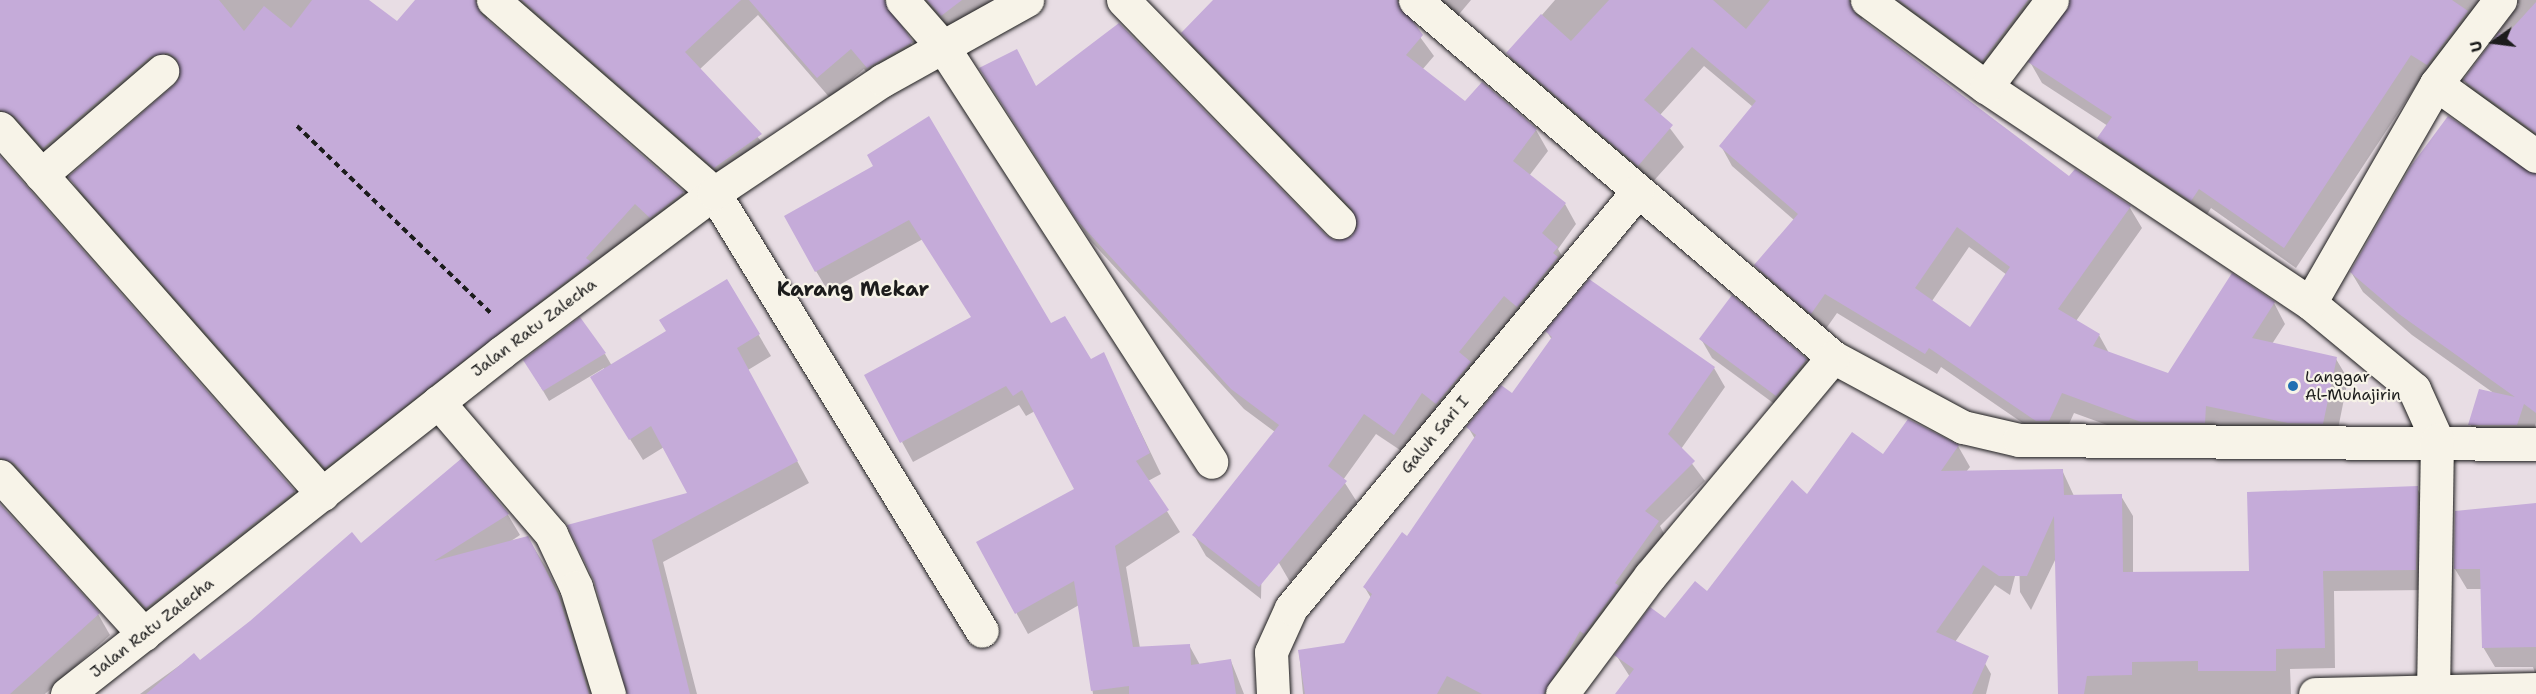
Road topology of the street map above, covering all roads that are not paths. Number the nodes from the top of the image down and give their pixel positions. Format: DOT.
graph roads {
  1 [pos="493,0"];
  2 [pos="902,0"];
  3 [pos="1027,0"];
  4 [pos="1124,0"];
  5 [pos="1415,0"];
  6 [pos="1867,0"];
  7 [pos="2052,0"];
  8 [pos="2500,0"];
  9 [pos="943,47"];
  10 [pos="162,71"];
  11 [pos="2436,84"];
  12 [pos="1986,87"];
  13 [pos="0,128"];
  14 [pos="2536,156"];
  15 [pos="41,175"];
  16 [pos="1637,192"];
  17 [pos="714,193"];
  18 [pos="1339,222"];
  19 [pos="2310,303"];
  20 [pos="1833,357"];
  21 [pos="438,402"];
  22 [pos="2437,440"];
  23 [pos="2536,444"];
  24 [pos="1211,462"];
  25 [pos="0,476"];
  26 [pos="323,494"];
  27 [pos="982,631"];
  28 [pos="144,634"];
  29 [pos="2536,689"];
  30 [pos="2433,691"];
  31 [pos="67,694"];
  32 [pos="609,694"];
  33 [pos="1273,694"];
  34 [pos="1562,694"];
  35 [pos="2315,694"];
  1 -- 17 [label="street"];
  2 -- 9 [label="street"];
  3 -- 9 [label="street, Jalan Ratu Zalecha"];
  4 -- 18 [label="street"];
  5 -- 16 [label="street"];
  6 -- 12 [label="street"];
  7 -- 12 [label="street"];
  8 -- 11 [label="street"];
  9 -- 17 [label="street, Jalan Ratu Zalecha"];
  9 -- 24 [label="street"];
  10 -- 15 [label="street"];
  11 -- 14 [label="street"];
  11 -- 19 [label="street"];
  12 -- 19 [label="street"];
  13 -- 15 [label="street"];
  15 -- 26 [label="street"];
  16 -- 20 [label="street"];
  16 -- 33 [label="street, Galuh Sari I"];
  17 -- 21 [label="street, Jalan Ratu Zalecha"];
  17 -- 27 [label="street"];
  19 -- 22 [label="street"];
  20 -- 22 [label="street"];
  20 -- 34 [label="street"];
  21 -- 26 [label="street, Jalan Ratu Zalecha"];
  21 -- 32 [label="street"];
  22 -- 23 [label="street"];
  22 -- 30 [label="street"];
  25 -- 28 [label="street"];
  26 -- 28 [label="street, Jalan Ratu Zalecha"];
  28 -- 31 [label="street, Jalan Ratu Zalecha"];
  29 -- 30 [label="street"];
  30 -- 35 [label="street"];
}
